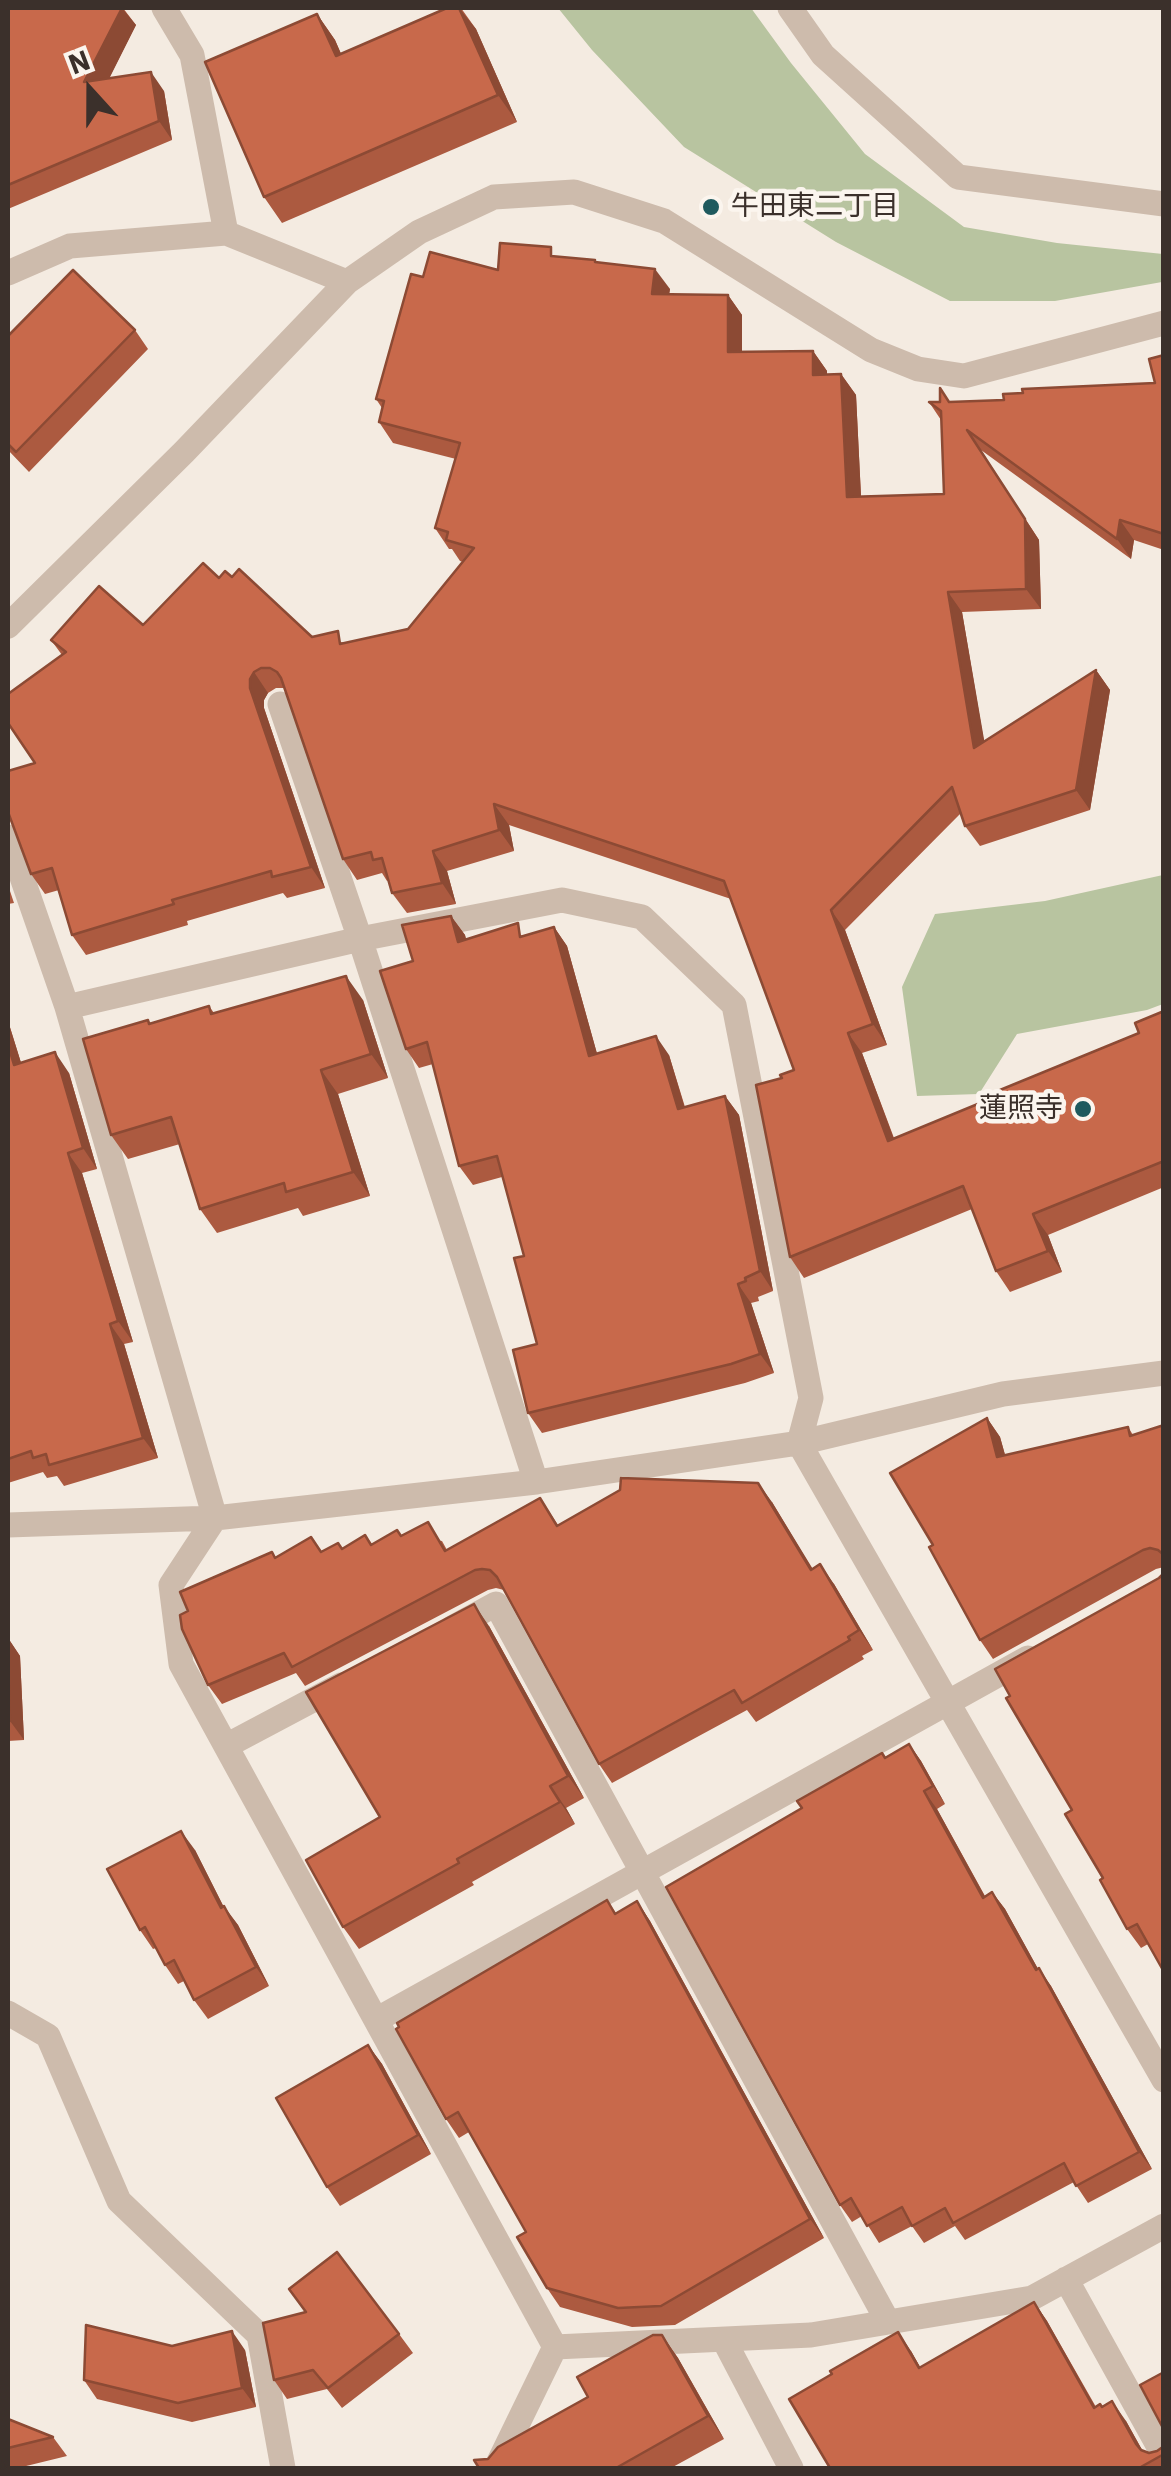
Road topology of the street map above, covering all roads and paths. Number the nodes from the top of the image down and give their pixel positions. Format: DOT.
graph roads {
  1 [pos="164,8"];
  2 [pos="790,8"];
  3 [pos="1164,204"];
  4 [pos="226,233"];
  5 [pos="8,272"];
  6 [pos="347,282"];
  7 [pos="1164,322"];
  8 [pos="8,626"];
  9 [pos="280,704"];
  10 [pos="8,837"];
  11 [pos="360,938"];
  12 [pos="68,1007"];
  13 [pos="1164,1373"];
  14 [pos="799,1443"];
  15 [pos="536,1482"];
  16 [pos="216,1518"];
  17 [pos="8,1524"];
  18 [pos="428,1640"];
  19 [pos="1047,1647"];
  20 [pos="361,1675"];
  21 [pos="948,1703"];
  22 [pos="226,1746"];
  23 [pos="643,1872"];
  24 [pos="8,2013"];
  25 [pos="376,2020"];
  26 [pos="1164,2080"];
  27 [pos="1164,2226"];
  28 [pos="1066,2279"];
  29 [pos="888,2322"];
  30 [pos="724,2340"];
  31 [pos="555,2347"];
  32 [pos="1164,2456"];
  33 [pos="283,2468"];
  34 [pos="496,2468"];
  35 [pos="791,2468"];
  1 -- 4 [label="street"];
  2 -- 3 [label="street"];
  4 -- 5 [label="street"];
  4 -- 6 [label="street"];
  6 -- 7 [label="street"];
  6 -- 8 [label="street"];
  9 -- 11 [label="street"];
  10 -- 12 [label="street"];
  11 -- 12 [label="street"];
  11 -- 14 [label="street"];
  11 -- 15 [label="street"];
  12 -- 16 [label="street"];
  13 -- 14 [label="street"];
  14 -- 15 [label="street"];
  14 -- 21 [label="street"];
  15 -- 16 [label="street"];
  16 -- 17 [label="street"];
  16 -- 22 [label="street"];
  18 -- 23 [label="street"];
  19 -- 21 [label="street"];
  20 -- 22 [label="street"];
  21 -- 23 [label="street"];
  21 -- 26 [label="street"];
  22 -- 25 [label="street"];
  23 -- 25 [label="street"];
  23 -- 29 [label="street"];
  24 -- 33 [label="street"];
  25 -- 31 [label="street"];
  27 -- 28 [label="street"];
  28 -- 29 [label="street"];
  28 -- 32 [label="street"];
  29 -- 30 [label="street"];
  30 -- 31 [label="street"];
  30 -- 35 [label="street"];
  31 -- 34 [label="street"];
}
